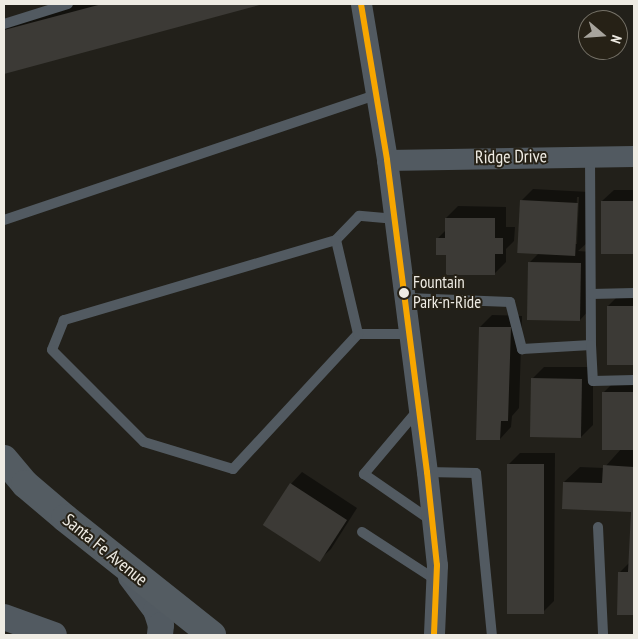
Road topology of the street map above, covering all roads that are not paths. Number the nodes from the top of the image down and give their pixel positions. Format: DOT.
graph roads {
  1 [pos="68,4"];
  2 [pos="361,4"];
  3 [pos="4,24"];
  4 [pos="376,94"];
  5 [pos="590,156"];
  6 [pos="634,156"];
  7 [pos="388,160"];
  8 [pos="396,218"];
  9 [pos="4,220"];
  10 [pos="336,240"];
  11 [pos="634,293"];
  12 [pos="591,294"];
  13 [pos="406,298"];
  14 [pos="358,334"];
  15 [pos="411,334"];
  16 [pos="591,345"];
  17 [pos="634,380"];
  18 [pos="420,408"];
  19 [pos="4,460"];
  20 [pos="427,472"];
  21 [pos="432,521"];
  22 [pos="598,527"];
  23 [pos="362,532"];
  24 [pos="120,563"];
  25 [pos="436,580"];
  26 [pos="4,617"];
  27 [pos="54,635"];
  28 [pos="160,635"];
  29 [pos="212,635"];
  30 [pos="434,635"];
  31 [pos="492,635"];
  32 [pos="603,635"];
  1 -- 3 [label="lane"];
  2 -- 4 [label="street"];
  4 -- 7 [label="street"];
  4 -- 9 [label="lane"];
  5 -- 6 [label="street, Ridge Drive"];
  5 -- 7 [label="street, Ridge Drive"];
  5 -- 12 [label="lane"];
  7 -- 8 [label="street"];
  8 -- 10 [label="lane"];
  8 -- 13 [label="street"];
  10 -- 14 [label="lane"];
  10 -- 14 [label="lane"];
  11 -- 12 [label="lane"];
  12 -- 16 [label="lane"];
  13 -- 15 [label="street"];
  13 -- 16 [label="lane"];
  14 -- 15 [label="lane"];
  15 -- 18 [label="street"];
  16 -- 17 [label="lane"];
  18 -- 20 [label="street"];
  18 -- 21 [label="lane"];
  19 -- 24 [label="main road, Santa Fe Avenue"];
  20 -- 21 [label="street"];
  20 -- 31 [label="lane"];
  21 -- 25 [label="street"];
  22 -- 32 [label="lane"];
  23 -- 25 [label="lane"];
  24 -- 28 [label="street"];
  24 -- 29 [label="main road, Santa Fe Avenue"];
  25 -- 30 [label="street"];
  26 -- 27 [label="street"];
}
